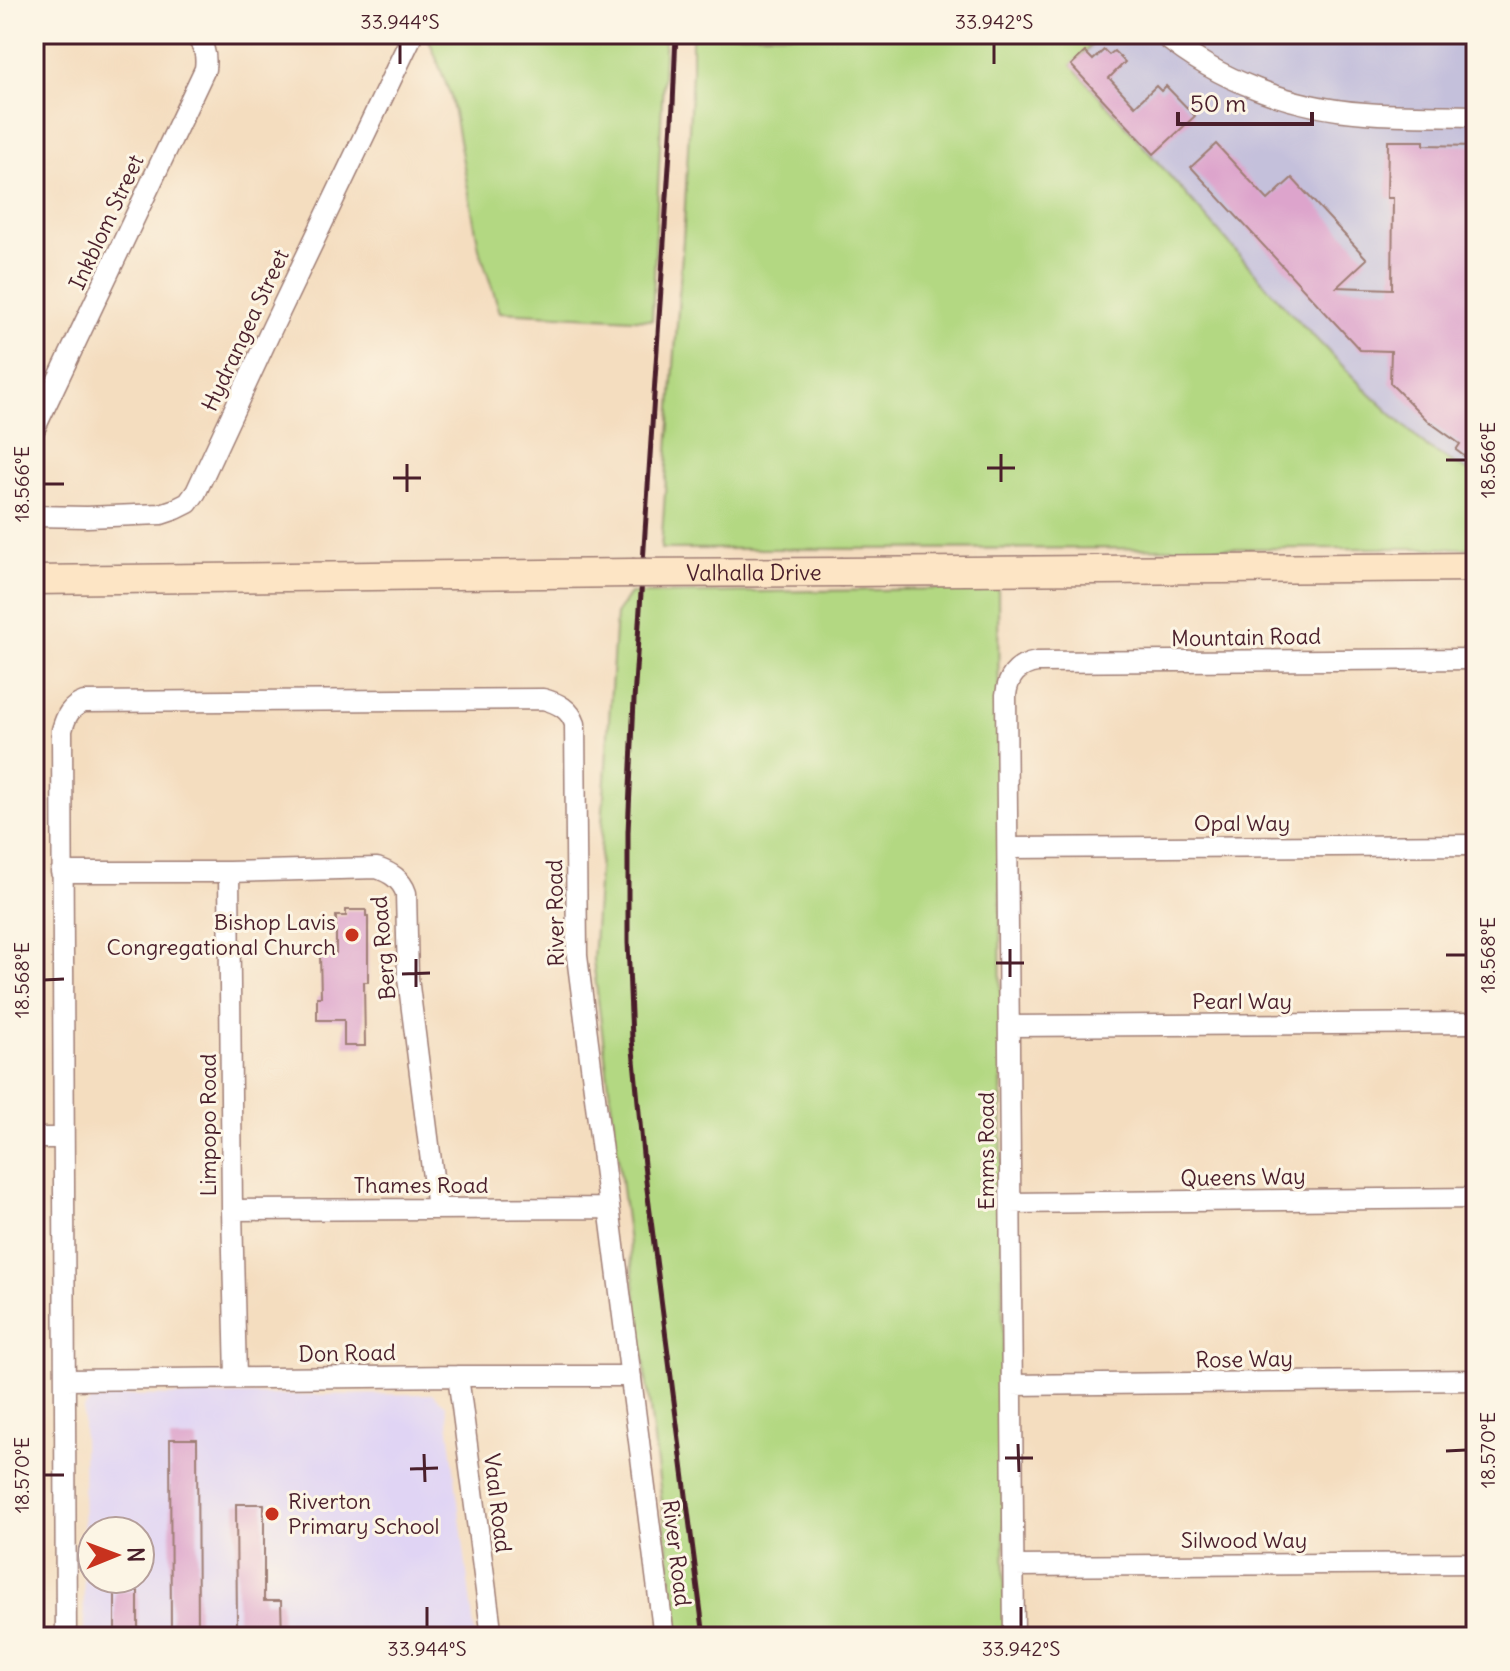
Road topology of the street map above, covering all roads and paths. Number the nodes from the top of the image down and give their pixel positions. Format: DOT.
graph roads {
  1 [pos="194,34"];
  2 [pos="411,34"];
  3 [pos="1162,34"];
  4 [pos="1476,116"];
  5 [pos="34,430"];
  6 [pos="34,516"];
  7 [pos="1476,567"];
  8 [pos="34,580"];
  9 [pos="1476,659"];
  10 [pos="1019,668"];
  11 [pos="1476,845"];
  12 [pos="1008,848"];
  13 [pos="61,872"];
  14 [pos="229,872"];
  15 [pos="1476,1023"];
  16 [pos="1009,1026"];
  17 [pos="34,1138"];
  18 [pos="63,1138"];
  19 [pos="1476,1198"];
  20 [pos="1011,1203"];
  21 [pos="609,1208"];
  22 [pos="437,1209"];
  23 [pos="232,1210"];
  24 [pos="458,1376"];
  25 [pos="631,1376"];
  26 [pos="236,1378"];
  27 [pos="65,1380"];
  28 [pos="1476,1380"];
  29 [pos="1012,1385"];
  30 [pos="1476,1563"];
  31 [pos="1013,1566"];
  32 [pos="66,1637"];
  33 [pos="492,1637"];
  34 [pos="664,1637"];
  35 [pos="1014,1637"];
  1 -- 5 [label="street, Inkblom Street"];
  2 -- 6 [label="street, Hydrangea Street"];
  3 -- 4 [label="street"];
  7 -- 8 [label="main road, Valhalla Drive, bridge"];
  9 -- 10 [label="street, Mountain Road"];
  10 -- 12 [label="street, Emms Road"];
  11 -- 12 [label="street, Opal Way"];
  12 -- 16 [label="street, Emms Road"];
  13 -- 14 [label="street, Berg Road"];
  13 -- 18 [label="street"];
  13 -- 21 [label="street, River Road"];
  14 -- 22 [label="street, Berg Road"];
  14 -- 23 [label="street, Limpopo Road"];
  15 -- 16 [label="street, Pearl Way"];
  16 -- 20 [label="street, Emms Road"];
  17 -- 18 [label="street"];
  18 -- 27 [label="street"];
  19 -- 20 [label="street, Queens Way"];
  20 -- 29 [label="street, Emms Road"];
  21 -- 22 [label="street, Thames Road"];
  21 -- 25 [label="street, River Road"];
  22 -- 23 [label="street, Thames Road"];
  23 -- 26 [label="street, Limpopo Road"];
  24 -- 25 [label="street, Don Road"];
  24 -- 26 [label="street, Don Road"];
  24 -- 33 [label="street, Vaal Road"];
  25 -- 34 [label="street, River Road"];
  26 -- 27 [label="street, Don Road"];
  27 -- 32 [label="street"];
  28 -- 29 [label="street, Rose Way"];
  29 -- 31 [label="street, Emms Road"];
  30 -- 31 [label="street, Silwood Way"];
  31 -- 35 [label="street, Emms Road"];
}
